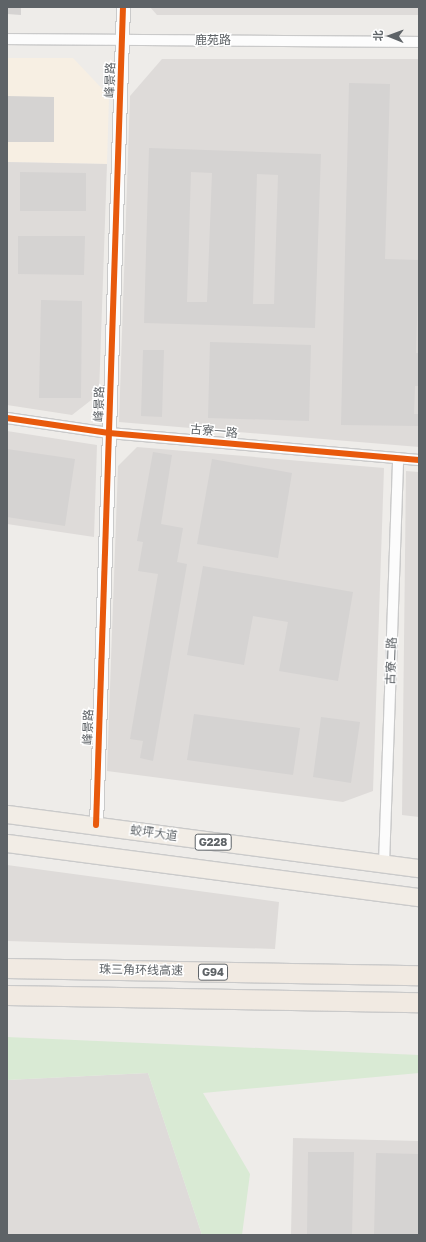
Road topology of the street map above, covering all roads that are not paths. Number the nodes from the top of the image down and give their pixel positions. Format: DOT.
graph roads {
  1 [pos="123,7"];
  2 [pos="7,39"];
  3 [pos="122,40"];
  4 [pos="419,42"];
  5 [pos="7,418"];
  6 [pos="109,433"];
  7 [pos="398,458"];
  8 [pos="419,460"];
  9 [pos="7,814"];
  10 [pos="96,825"];
  11 [pos="7,843"];
  12 [pos="384,864"];
  13 [pos="419,868"];
  14 [pos="419,897"];
  15 [pos="7,968"];
  16 [pos="419,976"];
  17 [pos="7,995"];
  18 [pos="419,1002"];
  1 -- 3 [label="street, 峰景路"];
  2 -- 3 [label="street, 鹿苑路"];
  3 -- 4 [label="street, 鹿苑路"];
  3 -- 6 [label="street, 峰景路"];
  5 -- 6 [label="street, 古寮一路"];
  6 -- 7 [label="street, 古寮一路"];
  6 -- 10 [label="street, 峰景路"];
  7 -- 8 [label="street, 古寮一路"];
  7 -- 12 [label="street, 古寮二路"];
  9 -- 10 [label="highway, 蛟坪大道 / G228"];
  10 -- 12 [label="highway, 蛟坪大道 / G228"];
  11 -- 14 [label="highway, G228"];
  12 -- 13 [label="highway, 蛟坪大道 / G228"];
  15 -- 16 [label="highway, 珠三角环线高速 / G94"];
  17 -- 18 [label="highway, G94"];
}
